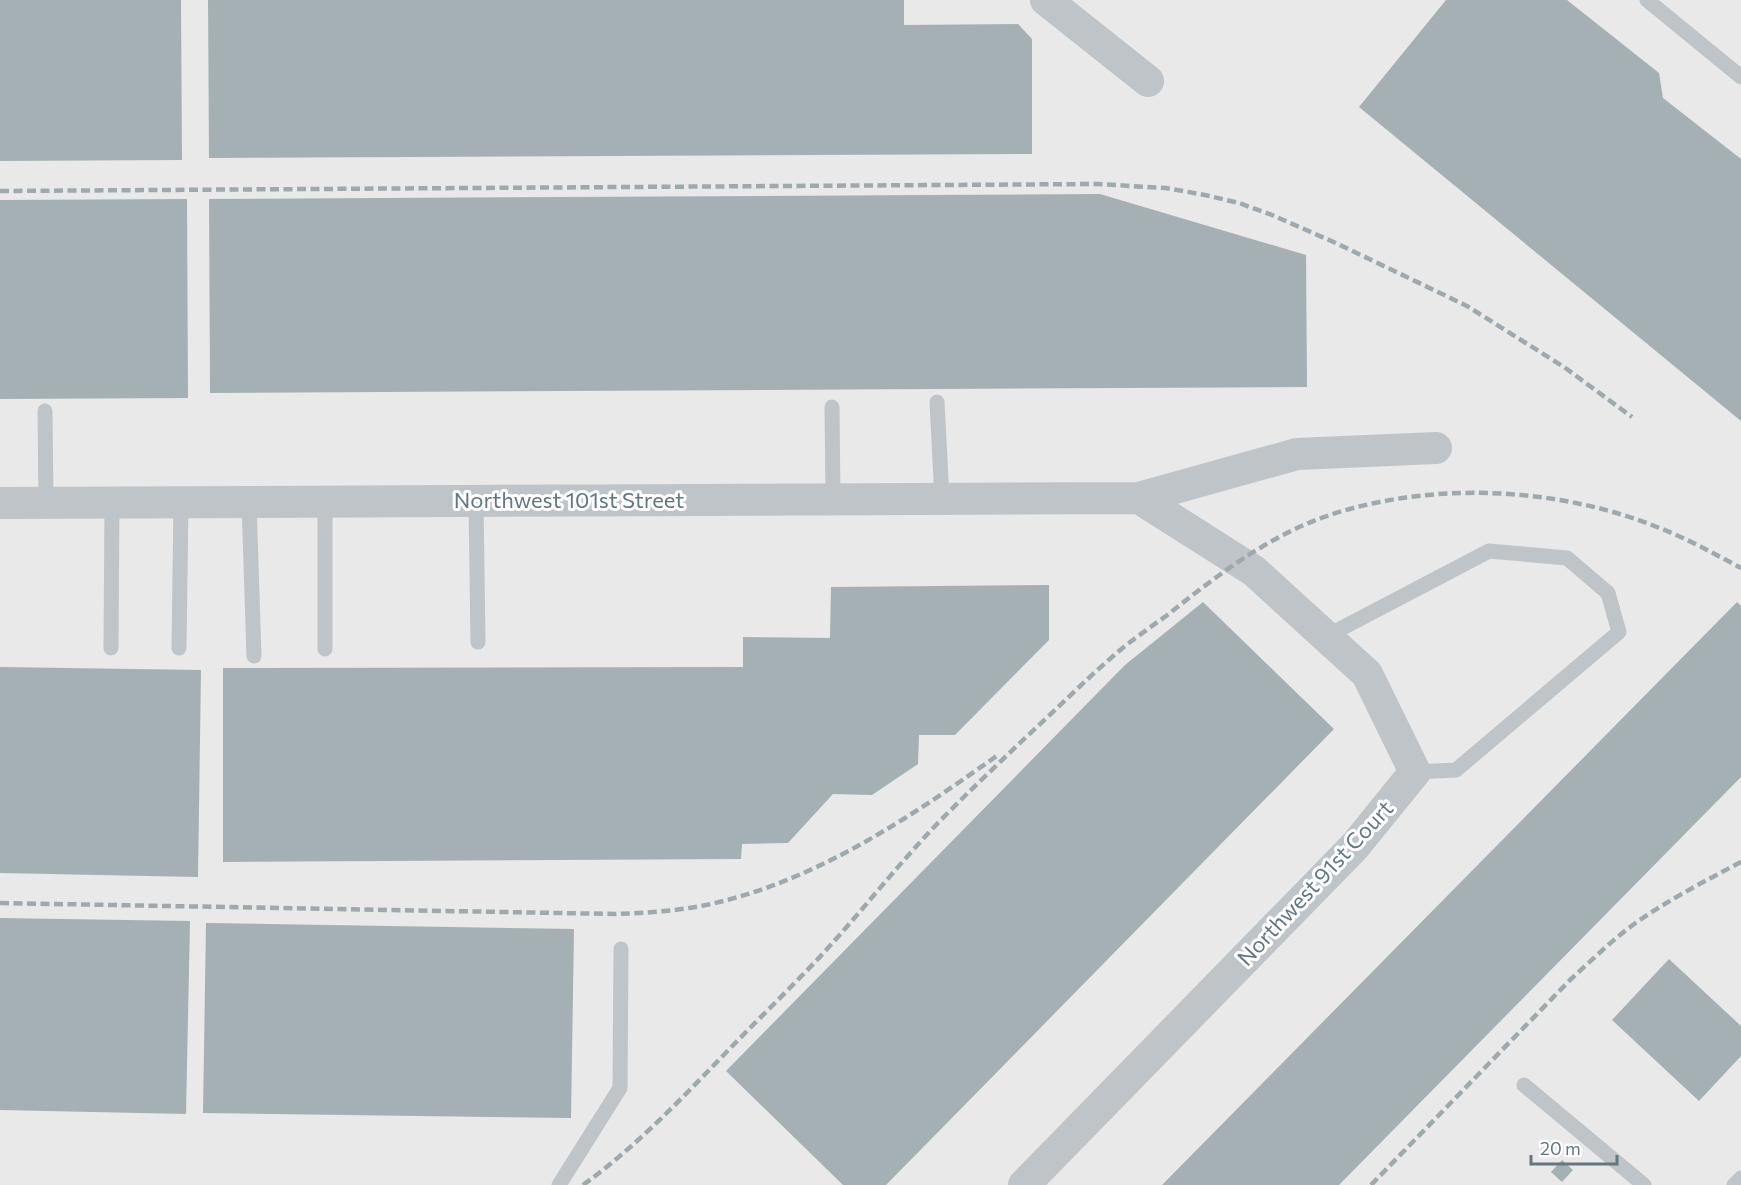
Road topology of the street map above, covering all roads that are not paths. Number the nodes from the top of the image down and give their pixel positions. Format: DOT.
graph roads {
  1 [pos="1046,0"];
  2 [pos="1647,0"];
  3 [pos="1741,77"];
  4 [pos="1148,81"];
  5 [pos="937,402"];
  6 [pos="832,407"];
  7 [pos="45,411"];
  8 [pos="1436,448"];
  9 [pos="1139,498"];
  10 [pos="833,499"];
  11 [pos="942,499"];
  12 [pos="326,501"];
  13 [pos="476,501"];
  14 [pos="46,502"];
  15 [pos="112,502"];
  16 [pos="181,502"];
  17 [pos="249,502"];
  18 [pos="0,503"];
  19 [pos="1325,637"];
  20 [pos="478,642"];
  21 [pos="111,648"];
  22 [pos="179,648"];
  23 [pos="326,649"];
  24 [pos="254,656"];
  25 [pos="1415,772"];
  26 [pos="621,949"];
  27 [pos="1524,1085"];
  28 [pos="1741,1178"];
  29 [pos="559,1185"];
  30 [pos="1023,1185"];
  31 [pos="1644,1185"];
  32 [pos="1734,1185"];
  1 -- 4 [label="street"];
  2 -- 3 [label="lane"];
  5 -- 11 [label="lane"];
  6 -- 10 [label="lane"];
  7 -- 14 [label="lane"];
  8 -- 9 [label="street"];
  9 -- 11 [label="street, Northwest 101st Street"];
  9 -- 19 [label="street"];
  10 -- 11 [label="street, Northwest 101st Street"];
  10 -- 13 [label="street, Northwest 101st Street"];
  12 -- 13 [label="street, Northwest 101st Street"];
  12 -- 17 [label="street, Northwest 101st Street"];
  12 -- 23 [label="lane"];
  13 -- 20 [label="lane"];
  14 -- 15 [label="street, Northwest 101st Street"];
  14 -- 18 [label="street, Northwest 101st Street"];
  15 -- 16 [label="street, Northwest 101st Street"];
  15 -- 21 [label="lane"];
  16 -- 17 [label="street, Northwest 101st Street"];
  16 -- 22 [label="lane"];
  17 -- 24 [label="lane"];
  19 -- 25 [label="street"];
  19 -- 25 [label="lane"];
  25 -- 30 [label="street, Northwest 91st Court"];
  26 -- 29 [label="lane"];
  27 -- 31 [label="lane"];
  28 -- 32 [label="lane"];
}
